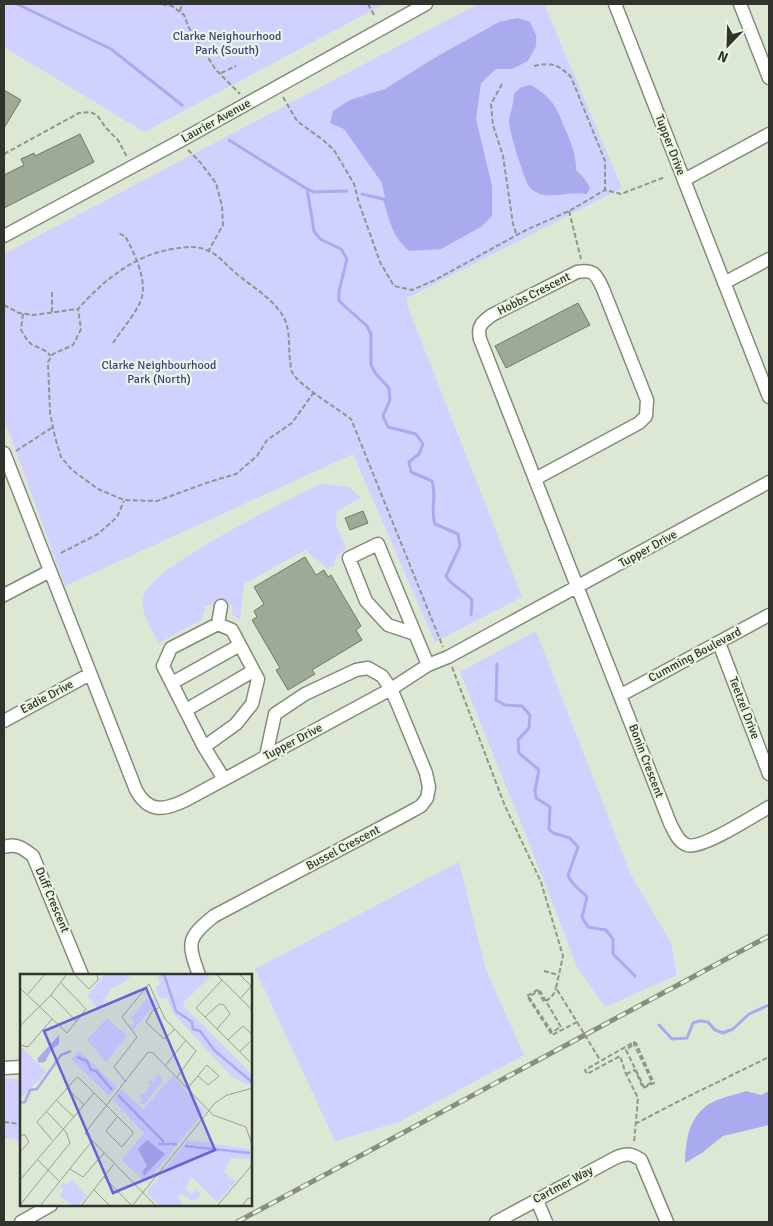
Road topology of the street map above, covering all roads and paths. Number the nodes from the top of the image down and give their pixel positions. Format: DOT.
graph roads {
  1 [pos="162,4"];
  2 [pos="182,4"];
  3 [pos="368,4"];
  4 [pos="426,4"];
  5 [pos="615,4"];
  6 [pos="740,4"];
  7 [pos="180,12"];
  8 [pos="374,15"];
  9 [pos="236,66"];
  10 [pos="534,66"];
  11 [pos="220,74"];
  12 [pos="769,78"];
  13 [pos="502,84"];
  14 [pos="277,87"];
  15 [pos="249,103"];
  16 [pos="769,134"];
  17 [pos="180,141"];
  18 [pos="4,154"];
  19 [pos="132,166"];
  20 [pos="665,177"];
  21 [pos="684,180"];
  22 [pos="605,190"];
  23 [pos="569,211"];
  24 [pos="117,233"];
  25 [pos="4,236"];
  26 [pos="518,236"];
  27 [pos="209,251"];
  28 [pos="581,258"];
  29 [pos="136,260"];
  30 [pos="769,260"];
  31 [pos="724,282"];
  32 [pos="52,290"];
  33 [pos="4,306"];
  34 [pos="78,309"];
  35 [pos="52,312"];
  36 [pos="23,314"];
  37 [pos="113,343"];
  38 [pos="50,357"];
  39 [pos="314,392"];
  40 [pos="768,392"];
  41 [pos="53,427"];
  42 [pos="6,462"];
  43 [pos="535,479"];
  44 [pos="769,482"];
  45 [pos="124,500"];
  46 [pos="60,553"];
  47 [pos="50,571"];
  48 [pos="577,587"];
  49 [pos="4,595"];
  50 [pos="221,606"];
  51 [pos="769,616"];
  52 [pos="218,624"];
  53 [pos="415,634"];
  54 [pos="719,643"];
  55 [pos="240,645"];
  56 [pos="448,657"];
  57 [pos="428,665"];
  58 [pos="253,671"];
  59 [pos="90,674"];
  60 [pos="172,683"];
  61 [pos="390,689"];
  62 [pos="620,695"];
  63 [pos="186,710"];
  64 [pos="4,721"];
  65 [pos="204,747"];
  66 [pos="266,756"];
  67 [pos="769,774"];
  68 [pos="224,779"];
  69 [pos="769,807"];
  70 [pos="4,847"];
  71 [pos="544,971"];
  72 [pos="82,974"];
  73 [pos="199,974"];
  74 [pos="559,975"];
  75 [pos="556,988"];
  76 [pos="546,1002"];
  77 [pos="577,1022"];
  78 [pos="634,1044"];
  79 [pos="769,1057"];
  80 [pos="600,1060"];
  81 [pos="20,1067"];
  82 [pos="4,1068"];
  83 [pos="626,1074"];
  84 [pos="4,1122"];
  85 [pos="20,1124"];
  86 [pos="636,1124"];
  87 [pos="632,1155"];
  88 [pos="537,1200"];
  89 [pos="49,1206"];
  90 [pos="21,1222"];
  91 [pos="496,1222"];
  92 [pos="546,1222"];
  93 [pos="667,1222"];
  1 -- 7 [label="path"];
  2 -- 7 [label="path"];
  3 -- 8 [label="path"];
  4 -- 14 [label="street, Laurier Avenue"];
  5 -- 21 [label="street, Tupper Drive"];
  6 -- 12 [label="street"];
  7 -- 11 [label="path"];
  9 -- 11 [label="path"];
  10 -- 22 [label="path"];
  11 -- 15 [label="path"];
  13 -- 26 [label="path"];
  14 -- 15 [label="street, Laurier Avenue"];
  14 -- 26 [label="path"];
  15 -- 17 [label="street, Laurier Avenue"];
  16 -- 21 [label="street"];
  17 -- 19 [label="street, Laurier Avenue"];
  17 -- 27 [label="path"];
  18 -- 19 [label="path"];
  19 -- 25 [label="street, Laurier Avenue"];
  20 -- 22 [label="path"];
  21 -- 31 [label="street, Tupper Drive"];
  22 -- 23 [label="path"];
  23 -- 26 [label="path"];
  23 -- 28 [label="path"];
  24 -- 29 [label="path"];
  27 -- 29 [label="path"];
  27 -- 39 [label="path"];
  29 -- 34 [label="path"];
  29 -- 37 [label="path"];
  30 -- 31 [label="street"];
  31 -- 40 [label="street, Tupper Drive"];
  32 -- 35 [label="path"];
  33 -- 36 [label="path"];
  34 -- 35 [label="path"];
  34 -- 38 [label="path"];
  35 -- 36 [label="path"];
  36 -- 38 [label="path"];
  38 -- 41 [label="path"];
  39 -- 45 [label="path"];
  39 -- 56 [label="path"];
  41 -- 42 [label="path"];
  41 -- 45 [label="path"];
  42 -- 47 [label="street, Tupper Drive"];
  43 -- 43 [label="street, Hobbs Crescent"];
  43 -- 48 [label="street, Hobbs Crescent"];
  44 -- 48 [label="street, Tupper Drive"];
  45 -- 46 [label="path"];
  47 -- 49 [label="street"];
  47 -- 59 [label="street, Tupper Drive"];
  48 -- 56 [label="street, Tupper Drive"];
  48 -- 62 [label="street, Bonin Crescent"];
  50 -- 52 [label="street"];
  51 -- 54 [label="street, Cumming Boulevard"];
  52 -- 55 [label="street"];
  52 -- 60 [label="street"];
  53 -- 53 [label="street"];
  53 -- 57 [label="street"];
  54 -- 62 [label="street, Cumming Boulevard"];
  54 -- 67 [label="street, Teetzel Drive"];
  55 -- 58 [label="street"];
  55 -- 60 [label="street"];
  56 -- 57 [label="street, Tupper Drive"];
  56 -- 74 [label="path"];
  57 -- 61 [label="street, Tupper Drive"];
  58 -- 63 [label="street"];
  58 -- 65 [label="street"];
  59 -- 64 [label="street, Eadie Drive"];
  59 -- 68 [label="street, Tupper Drive"];
  60 -- 63 [label="street"];
  61 -- 66 [label="street, Tupper Drive"];
  61 -- 66 [label="street, Bussel Crescent"];
  61 -- 73 [label="street, Bussel Crescent"];
  62 -- 69 [label="street, Bonin Crescent"];
  63 -- 65 [label="street"];
  65 -- 68 [label="street"];
  66 -- 68 [label="street, Tupper Drive"];
  70 -- 72 [label="street, Duff Crescent"];
  71 -- 74 [label="path"];
  74 -- 75 [label="path"];
  75 -- 76 [label="path"];
  75 -- 77 [label="path"];
  76 -- 76 [label="path"];
  76 -- 77 [label="path"];
  77 -- 80 [label="path, bridge"];
  78 -- 78 [label="path"];
  78 -- 80 [label="path"];
  78 -- 83 [label="path"];
  79 -- 86 [label="path"];
  80 -- 83 [label="path"];
  81 -- 82 [label="street"];
  83 -- 86 [label="path"];
  84 -- 85 [label="path"];
  86 -- 87 [label="path"];
  87 -- 88 [label="street, Cartmer Way"];
  87 -- 93 [label="street"];
  88 -- 91 [label="street, Cartmer Way"];
  88 -- 92 [label="street"];
  89 -- 90 [label="street"];
}
